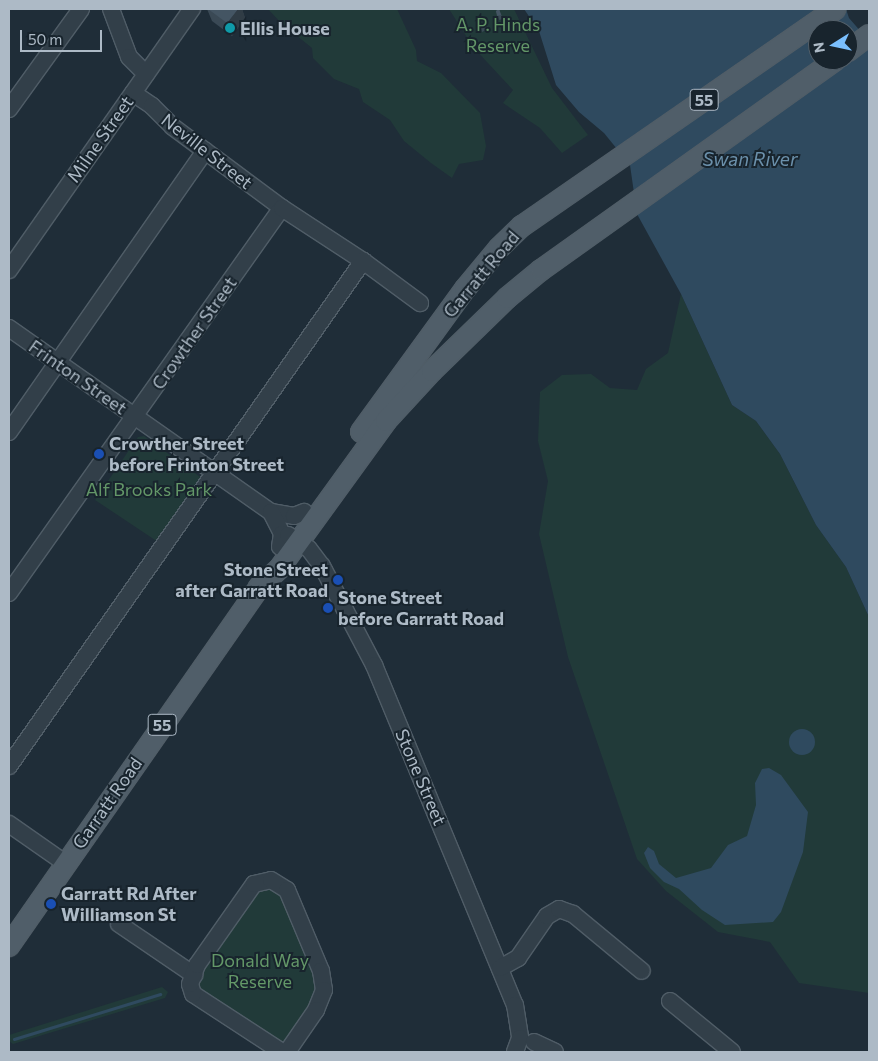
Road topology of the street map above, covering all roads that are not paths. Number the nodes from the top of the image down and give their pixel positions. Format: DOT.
graph roads {
  1 [pos="81,9"];
  2 [pos="111,9"];
  3 [pos="192,9"];
  4 [pos="835,9"];
  5 [pos="869,36"];
  6 [pos="858,44"];
  7 [pos="821,70"];
  8 [pos="146,74"];
  9 [pos="133,93"];
  10 [pos="9,109"];
  11 [pos="205,151"];
  12 [pos="282,208"];
  13 [pos="363,261"];
  14 [pos="9,270"];
  15 [pos="420,303"];
  16 [pos="9,328"];
  17 [pos="58,362"];
  18 [pos="135,416"];
  19 [pos="9,432"];
  20 [pos="215,472"];
  21 [pos="271,512"];
  22 [pos="304,512"];
  23 [pos="289,541"];
  24 [pos="9,593"];
  25 [pos="9,766"];
  26 [pos="9,824"];
  27 [pos="65,863"];
  28 [pos="119,924"];
  29 [pos="9,946"];
  30 [pos="500,968"];
  31 [pos="642,971"];
  32 [pos="194,975"];
  33 [pos="670,1001"];
  34 [pos="523,1044"];
  35 [pos="282,1052"];
  36 [pos="287,1052"];
  37 [pos="555,1052"];
  38 [pos="732,1052"];
  1 -- 10 [label="street"];
  2 -- 8 [label="street"];
  3 -- 8 [label="street, Milne Street"];
  4 -- 22 [label="main road, Garratt Road / 55"];
  5 -- 6 [label="main road"];
  7 -- 23 [label="main road, Garratt Road / 55"];
  8 -- 9 [label="street, Milne Street"];
  9 -- 11 [label="street, Neville Street"];
  9 -- 14 [label="street, Milne Street"];
  11 -- 12 [label="street, Neville Street"];
  11 -- 17 [label="street"];
  12 -- 13 [label="street"];
  12 -- 18 [label="street, Crowther Street"];
  13 -- 15 [label="street"];
  13 -- 20 [label="street"];
  16 -- 17 [label="street, Frinton Street"];
  17 -- 18 [label="street, Frinton Street"];
  17 -- 19 [label="street"];
  18 -- 20 [label="street, Frinton Street"];
  18 -- 24 [label="street, Crowther Street"];
  20 -- 21 [label="street, Frinton Street"];
  20 -- 25 [label="street"];
  21 -- 22 [label="street, Frinton Street"];
  21 -- 23 [label="street, Frinton Street"];
  22 -- 23 [label="main road, Garratt Road / 55"];
  23 -- 27 [label="main road, Garratt Road / 55"];
  23 -- 30 [label="street, Stone Street"];
  26 -- 27 [label="street"];
  27 -- 29 [label="main road, Garratt Road / 55"];
  28 -- 32 [label="street"];
  30 -- 31 [label="street"];
  30 -- 34 [label="street, Stone Street"];
  32 -- 35 [label="street"];
  32 -- 36 [label="street"];
  33 -- 38 [label="street"];
  34 -- 37 [label="street, Stone Street"];
}
